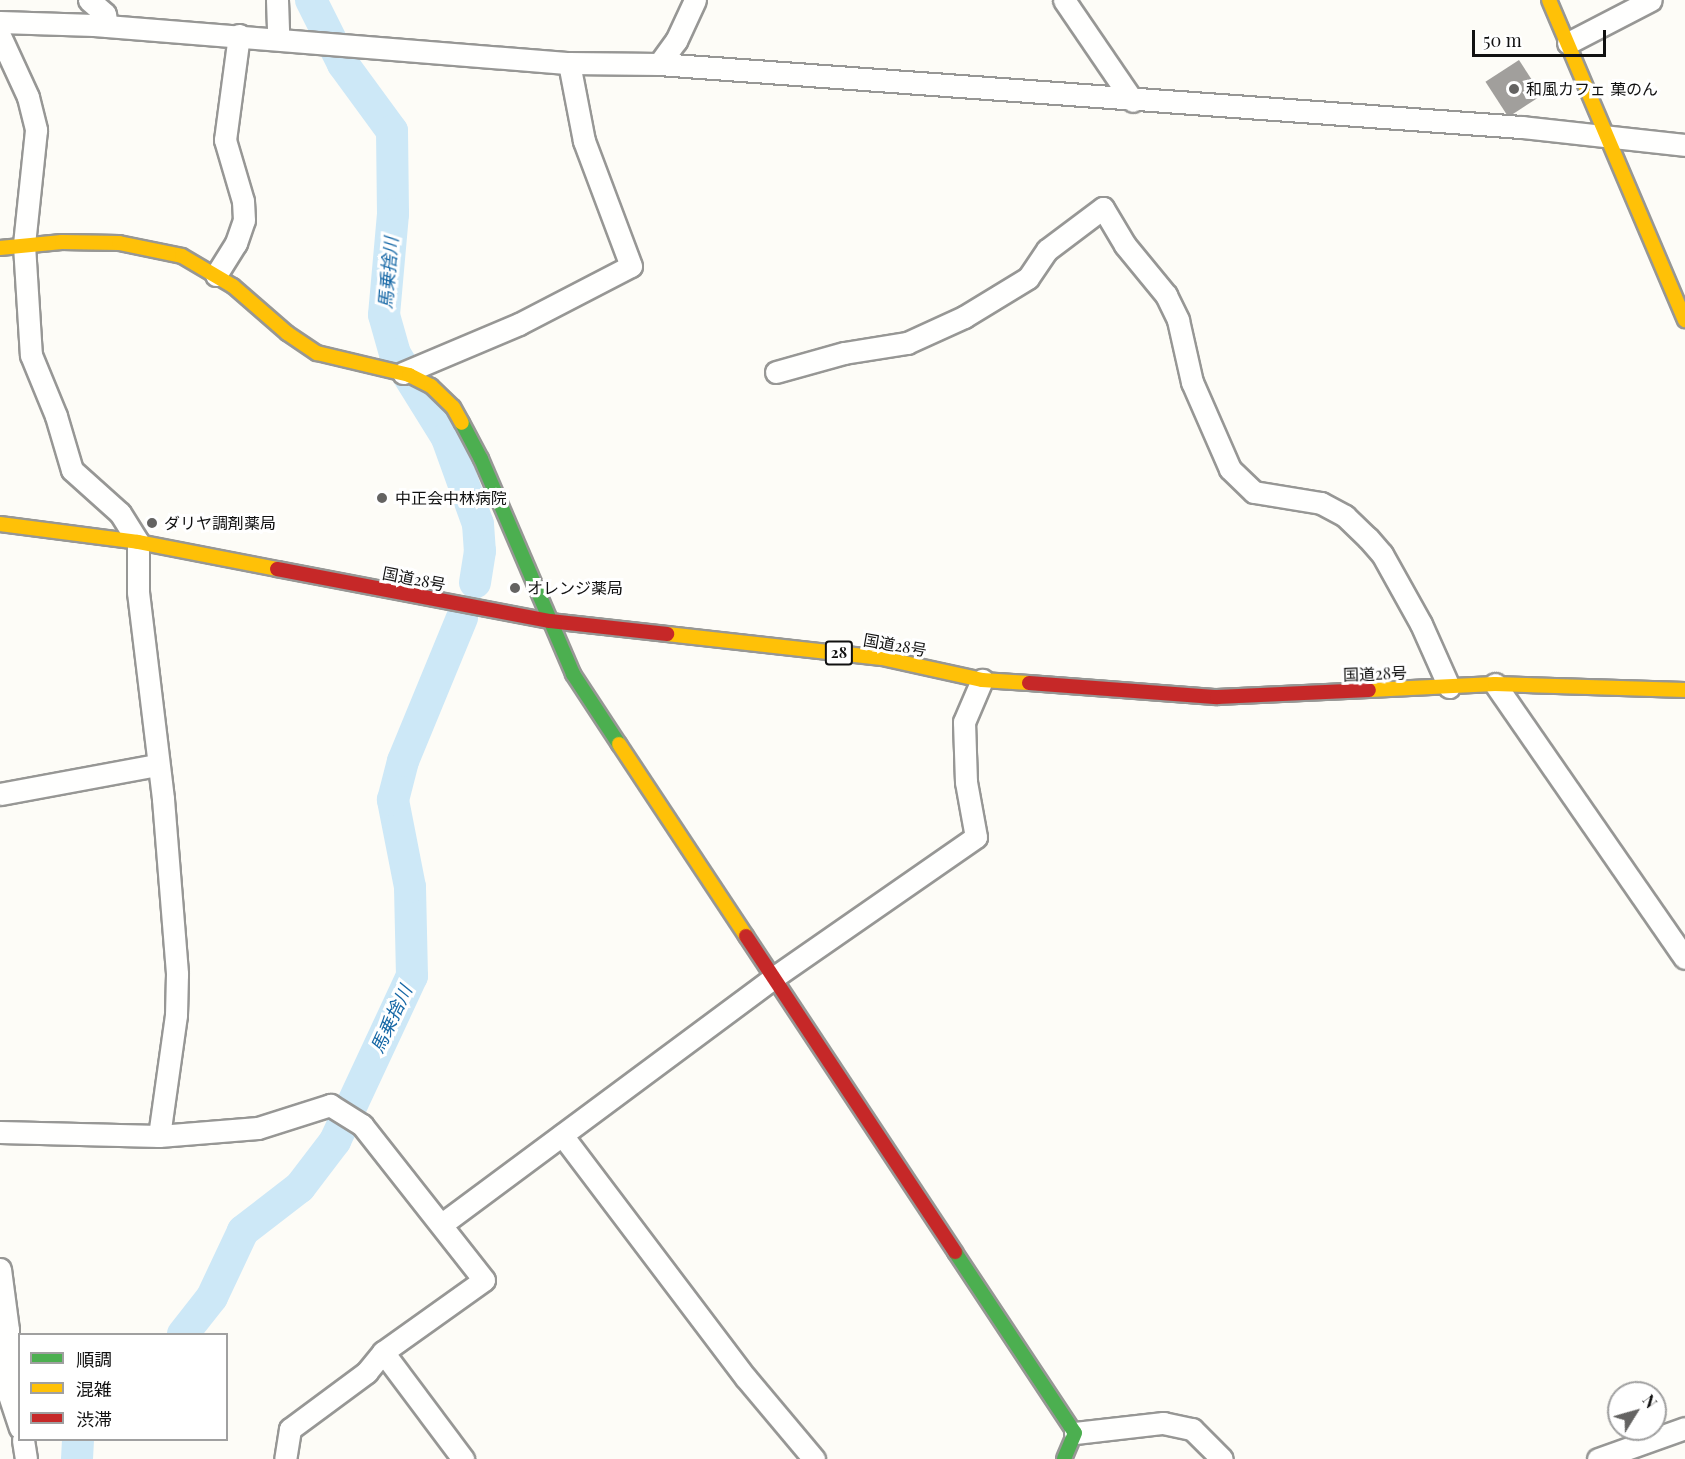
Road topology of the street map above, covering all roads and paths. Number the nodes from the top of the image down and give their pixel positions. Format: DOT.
graph roads {
  1 [pos="89,0"];
  2 [pos="277,0"];
  3 [pos="694,0"];
  4 [pos="1064,0"];
  5 [pos="1549,0"];
  6 [pos="1651,0"];
  7 [pos="0,22"];
  8 [pos="107,26"];
  9 [pos="239,35"];
  10 [pos="0,36"];
  11 [pos="278,38"];
  12 [pos="1568,43"];
  13 [pos="569,63"];
  14 [pos="659,64"];
  15 [pos="1133,101"];
  16 [pos="1608,135"];
  17 [pos="1685,145"];
  18 [pos="24,245"];
  19 [pos="0,248"];
  20 [pos="216,275"];
  21 [pos="1685,320"];
  22 [pos="776,372"];
  23 [pos="403,373"];
  24 [pos="0,524"];
  25 [pos="138,542"];
  26 [pos="550,621"];
  27 [pos="982,680"];
  28 [pos="1496,684"];
  29 [pos="1449,687"];
  30 [pos="1685,690"];
  31 [pos="156,765"];
  32 [pos="0,794"];
  33 [pos="1685,958"];
  34 [pos="773,978"];
  35 [pos="0,1132"];
  36 [pos="562,1135"];
  37 [pos="159,1136"];
  38 [pos="442,1224"];
  39 [pos="0,1269"];
  40 [pos="383,1352"];
  41 [pos="18,1422"];
  42 [pos="1685,1428"];
  43 [pos="1075,1433"];
  44 [pos="23,1441"];
  45 [pos="26,1459"];
  46 [pos="285,1459"];
  47 [pos="463,1459"];
  48 [pos="814,1459"];
  49 [pos="1064,1459"];
  50 [pos="1222,1459"];
  51 [pos="1598,1459"];
  1 -- 8 [label="street"];
  2 -- 11 [label="street"];
  3 -- 14 [label="street"];
  4 -- 15 [label="street"];
  5 -- 12 [label="main road"];
  6 -- 12 [label="street"];
  7 -- 8 [label="street"];
  8 -- 9 [label="street"];
  9 -- 11 [label="street"];
  9 -- 20 [label="street"];
  10 -- 18 [label="street"];
  11 -- 13 [label="street"];
  12 -- 16 [label="main road"];
  13 -- 14 [label="street"];
  13 -- 23 [label="street"];
  14 -- 15 [label="street"];
  15 -- 16 [label="street"];
  16 -- 17 [label="street"];
  16 -- 21 [label="main road"];
  18 -- 19 [label="main road"];
  18 -- 20 [label="main road"];
  18 -- 25 [label="street"];
  20 -- 23 [label="main road"];
  22 -- 29 [label="street"];
  23 -- 26 [label="main road"];
  24 -- 25 [label="main road, 国道28号 / 28"];
  25 -- 26 [label="main road, 国道28号 / 28"];
  25 -- 31 [label="street"];
  26 -- 27 [label="main road, 国道28号 / 28"];
  26 -- 34 [label="main road"];
  27 -- 29 [label="main road, 国道28号 / 28"];
  27 -- 34 [label="street"];
  28 -- 29 [label="main road, 国道28号 / 28"];
  28 -- 30 [label="main road, 国道28号 / 28"];
  28 -- 33 [label="street"];
  31 -- 32 [label="street"];
  31 -- 37 [label="street"];
  34 -- 36 [label="street"];
  34 -- 43 [label="main road"];
  35 -- 37 [label="street"];
  36 -- 38 [label="street"];
  36 -- 48 [label="street"];
  37 -- 38 [label="street"];
  38 -- 40 [label="street"];
  39 -- 41 [label="street"];
  40 -- 46 [label="street"];
  40 -- 47 [label="street"];
  42 -- 51 [label="street"];
  43 -- 49 [label="main road"];
  43 -- 50 [label="street"];
  44 -- 45 [label="street"];
}
